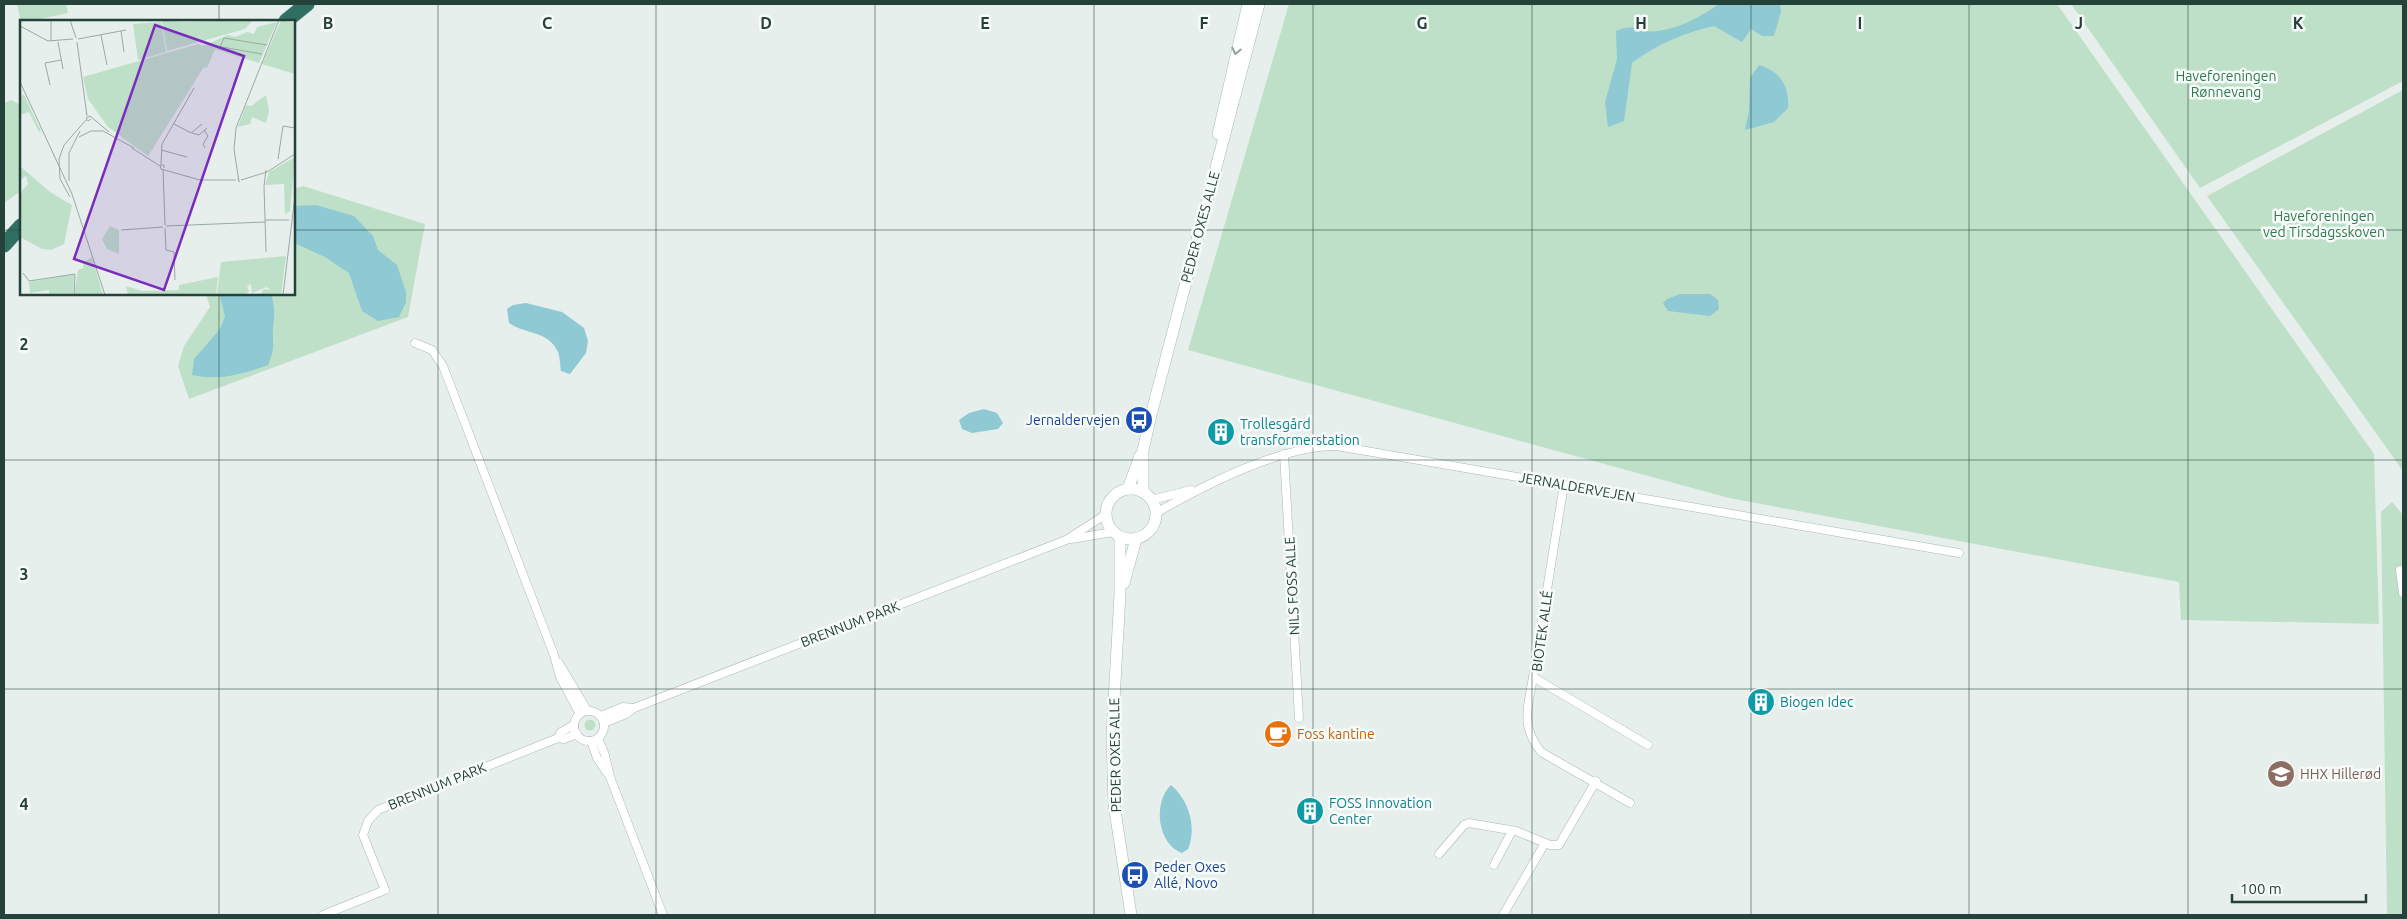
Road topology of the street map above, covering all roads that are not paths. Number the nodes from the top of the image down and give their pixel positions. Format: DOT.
graph roads {
  1 [pos="308,4"];
  2 [pos="1248,4"];
  3 [pos="1259,4"];
  4 [pos="294,13"];
  5 [pos="1208,195"];
  6 [pos="20,225"];
  7 [pos="20,225"];
  8 [pos="4,235"];
  9 [pos="4,245"];
  10 [pos="415,343"];
  11 [pos="1143,450"];
  12 [pos="1284,454"];
  13 [pos="1564,484"];
  14 [pos="1201,487"];
  15 [pos="1128,489"];
  16 [pos="1147,496"];
  17 [pos="1156,513"];
  18 [pos="1106,515"];
  19 [pos="1116,535"];
  20 [pos="1136,539"];
  21 [pos="1066,540"];
  22 [pos="1959,553"];
  23 [pos="2400,570"];
  24 [pos="2403,593"];
  25 [pos="1120,594"];
  26 [pos="1534,677"];
  27 [pos="584,712"];
  28 [pos="1299,718"];
  29 [pos="603,719"];
  30 [pos="574,725"];
  31 [pos="577,734"];
  32 [pos="558,738"];
  33 [pos="595,739"];
  34 [pos="1648,745"];
  35 [pos="1596,781"];
  36 [pos="1630,803"];
  37 [pos="1512,831"];
  38 [pos="1545,843"];
  39 [pos="1439,854"];
  40 [pos="1494,865"];
  41 [pos="323,915"];
  42 [pos="663,915"];
  43 [pos="1131,915"];
  44 [pos="1504,915"];
  1 -- 4 [label="highway"];
  2 -- 5 [label="street, one-way"];
  3 -- 5 [label="street, PEDER OXES ALLE"];
  5 -- 11 [label="street, PEDER OXES ALLE"];
  6 -- 8 [label="highway"];
  7 -- 9 [label="highway"];
  10 -- 27 [label="street"];
  11 -- 15 [label="street, PEDER OXES ALLE"];
  11 -- 16 [label="street, PEDER OXES ALLE"];
  12 -- 13 [label="street, JERNALDERVEJEN"];
  12 -- 14 [label="street, JERNALDERVEJEN"];
  12 -- 28 [label="street, NILS FOSS ALLE"];
  13 -- 22 [label="street, JERNALDERVEJEN"];
  13 -- 26 [label="street, BIOTEK ALLÉ"];
  14 -- 16 [label="street, JERNALDERVEJEN"];
  14 -- 17 [label="street, JERNALDERVEJEN"];
  15 -- 16 [label="street"];
  15 -- 18 [label="street"];
  16 -- 17 [label="street"];
  17 -- 20 [label="street"];
  18 -- 19 [label="street"];
  18 -- 21 [label="street, BRENNUM PARK"];
  19 -- 20 [label="street"];
  19 -- 21 [label="street, BRENNUM PARK"];
  19 -- 25 [label="street, PEDER OXES ALLE"];
  20 -- 25 [label="street, PEDER OXES ALLE"];
  21 -- 29 [label="street, BRENNUM PARK"];
  23 -- 24 [label="street"];
  25 -- 43 [label="street, PEDER OXES ALLE"];
  26 -- 34 [label="street, BIOTEK ALLÉ"];
  26 -- 35 [label="street"];
  27 -- 29 [label="street"];
  27 -- 30 [label="street"];
  29 -- 33 [label="street"];
  30 -- 31 [label="street"];
  30 -- 32 [label="street, BRENNUM PARK"];
  31 -- 32 [label="street, BRENNUM PARK"];
  31 -- 33 [label="street"];
  32 -- 41 [label="street, BRENNUM PARK"];
  33 -- 42 [label="street"];
  35 -- 36 [label="street"];
  35 -- 38 [label="street"];
  37 -- 38 [label="street"];
  37 -- 39 [label="street"];
  37 -- 40 [label="street"];
  38 -- 44 [label="street"];
}
